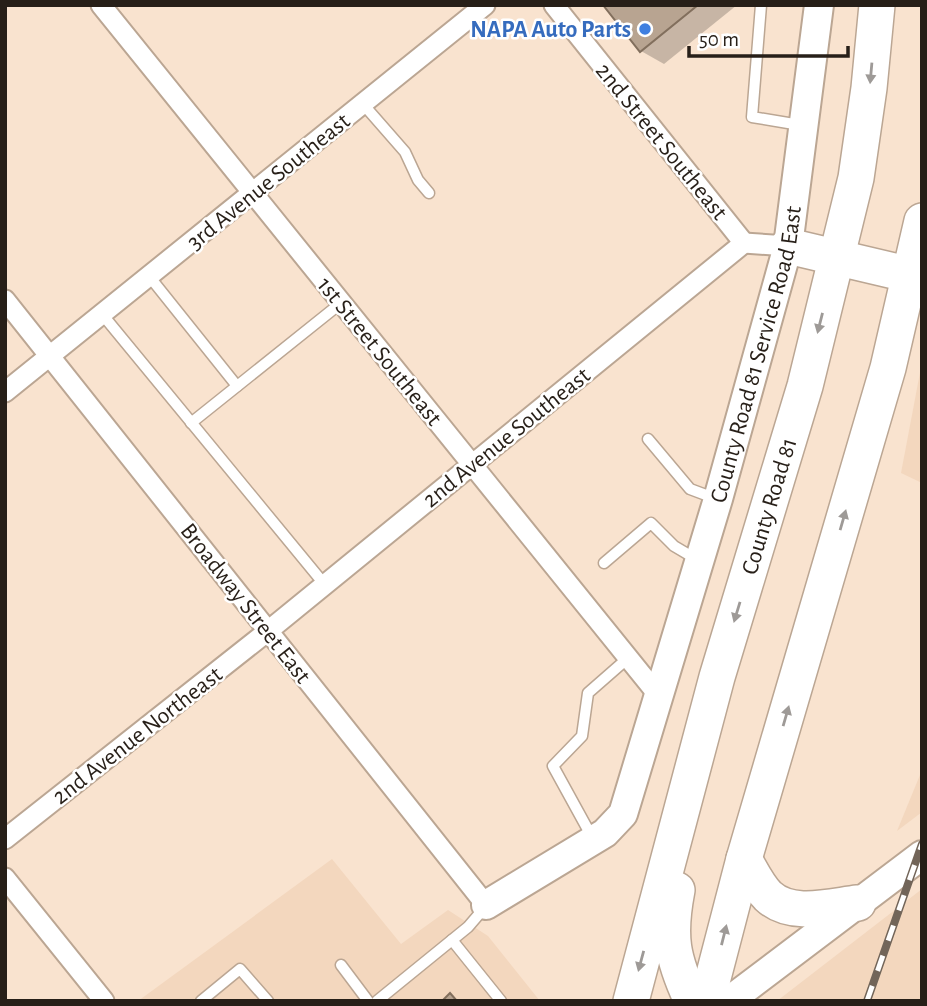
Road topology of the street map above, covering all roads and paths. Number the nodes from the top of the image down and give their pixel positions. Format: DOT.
graph roads {
  1 [pos="101,5"];
  2 [pos="485,5"];
  3 [pos="554,5"];
  4 [pos="761,5"];
  5 [pos="819,5"];
  6 [pos="877,5"];
  7 [pos="363,104"];
  8 [pos="804,126"];
  9 [pos="253,193"];
  10 [pos="429,193"];
  11 [pos="922,221"];
  12 [pos="744,243"];
  13 [pos="788,246"];
  14 [pos="837,256"];
  15 [pos="911,275"];
  16 [pos="149,276"];
  17 [pos="5,300"];
  18 [pos="341,303"];
  19 [pos="102,314"];
  20 [pos="50,356"];
  21 [pos="237,386"];
  22 [pos="5,392"];
  23 [pos="191,423"];
  24 [pos="648,439"];
  25 [pos="472,465"];
  26 [pos="718,499"];
  27 [pos="699,561"];
  28 [pos="604,563"];
  29 [pos="325,585"];
  30 [pos="268,631"];
  31 [pos="628,658"];
  32 [pos="718,677"];
  33 [pos="659,696"];
  34 [pos="5,839"];
  35 [pos="594,840"];
  36 [pos="922,855"];
  37 [pos="744,859"];
  38 [pos="5,877"];
  39 [pos="859,903"];
  40 [pos="486,905"];
  41 [pos="452,940"];
  42 [pos="341,965"];
  43 [pos="104,1001"];
  44 [pos="201,1001"];
  45 [pos="268,1001"];
  46 [pos="368,1001"];
  47 [pos="377,1001"];
  48 [pos="501,1001"];
  49 [pos="631,1001"];
  50 [pos="692,1001"];
  51 [pos="707,1001"];
  52 [pos="729,1001"];
  1 -- 9 [label="street, 1st Street Southeast"];
  2 -- 7 [label="street, 3rd Avenue Southeast"];
  3 -- 12 [label="street, 2nd Street Southeast"];
  4 -- 8 [label="lane"];
  5 -- 8 [label="street, County Road 81 Service Road East"];
  6 -- 14 [label="highway, County Road 81, one-way"];
  7 -- 9 [label="street, 3rd Avenue Southeast"];
  7 -- 10 [label="lane"];
  8 -- 13 [label="street, County Road 81 Service Road East"];
  9 -- 16 [label="street, 3rd Avenue Southeast"];
  9 -- 18 [label="street, 1st Street Southeast"];
  11 -- 15 [label="highway"];
  12 -- 13 [label="street"];
  12 -- 25 [label="street, 2nd Avenue Southeast"];
  13 -- 14 [label="highway"];
  13 -- 26 [label="street, County Road 81 Service Road East"];
  14 -- 15 [label="highway"];
  14 -- 32 [label="highway, County Road 81, one-way"];
  37 -- 15 [label="highway, one-way"];
  16 -- 19 [label="street, 3rd Avenue Southeast"];
  16 -- 21 [label="lane"];
  17 -- 20 [label="street, Broadway Street East"];
  18 -- 21 [label="lane"];
  18 -- 25 [label="street, 1st Street Southeast"];
  19 -- 20 [label="street, 3rd Avenue Southeast"];
  19 -- 23 [label="lane"];
  20 -- 22 [label="street, 3rd Avenue Southeast"];
  20 -- 30 [label="street, Broadway Street East"];
  21 -- 23 [label="lane"];
  23 -- 29 [label="lane"];
  24 -- 26 [label="lane"];
  25 -- 29 [label="street, 2nd Avenue Southeast"];
  25 -- 31 [label="street, 1st Street Southeast"];
  26 -- 27 [label="street, County Road 81 Service Road East"];
  27 -- 28 [label="lane"];
  27 -- 33 [label="street, County Road 81 Service Road East"];
  29 -- 30 [label="street, 2nd Avenue Southeast"];
  30 -- 34 [label="street, 2nd Avenue Northeast"];
  30 -- 40 [label="street, Broadway Street East"];
  31 -- 33 [label="street, 1st Street Southeast"];
  31 -- 35 [label="lane"];
  32 -- 49 [label="highway, County Road 81, one-way"];
  32 -- 50 [label="highway"];
  33 -- 35 [label="street, County Road 81 Service Road East"];
  35 -- 40 [label="street, County Road 81 Service Road East"];
  36 -- 39 [label="street"];
  37 -- 39 [label="highway"];
  51 -- 37 [label="highway, one-way"];
  38 -- 43 [label="street"];
  39 -- 52 [label="street"];
  40 -- 41 [label="lane"];
  41 -- 47 [label="lane"];
  41 -- 48 [label="lane"];
  42 -- 46 [label="lane"];
  44 -- 45 [label="lane"];
}
